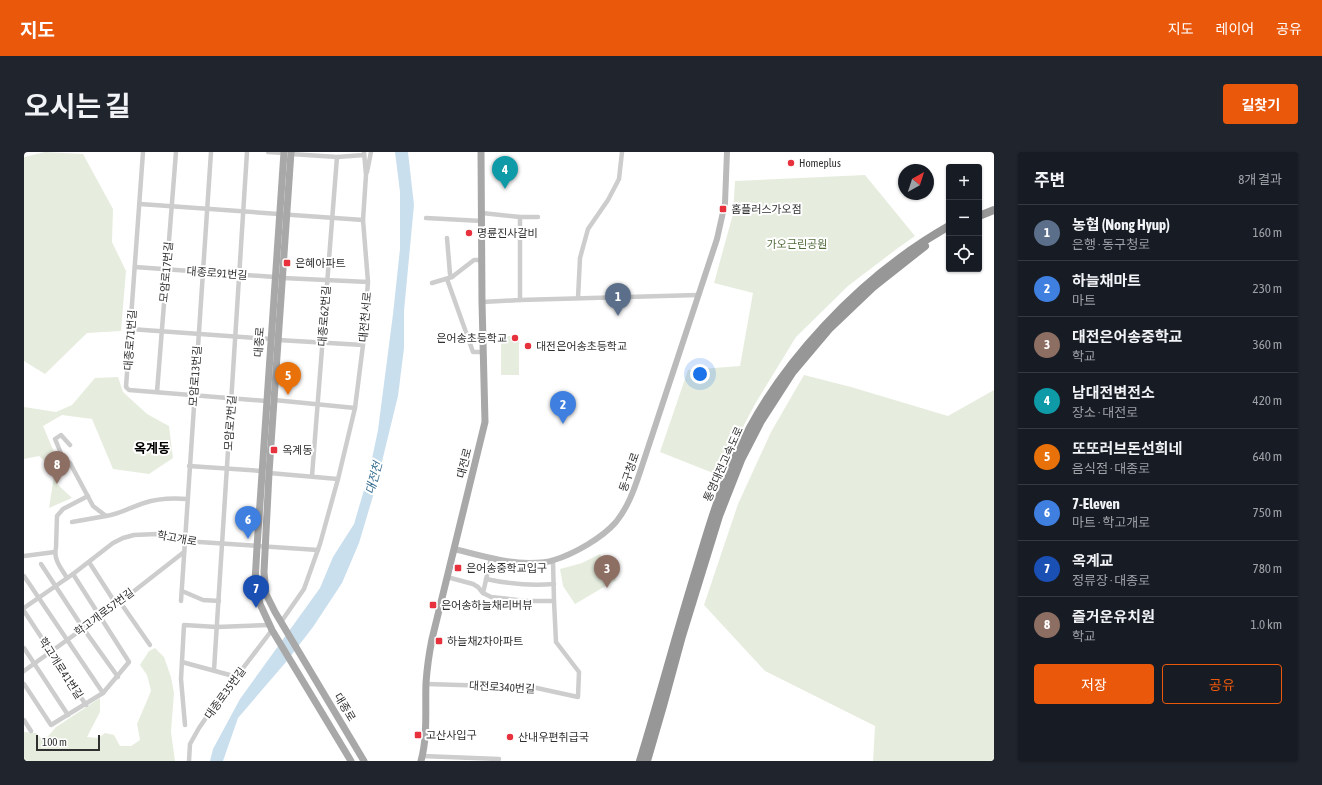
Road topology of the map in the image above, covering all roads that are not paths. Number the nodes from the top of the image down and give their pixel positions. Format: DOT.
graph roads {
  1 [pos="143,152"];
  2 [pos="176,152"];
  3 [pos="211,152"];
  4 [pos="247,152"];
  5 [pos="268,152"];
  6 [pos="370,152"];
  7 [pos="480,152"];
  8 [pos="622,152"];
  9 [pos="727,152"];
  10 [pos="288,153"];
  11 [pos="364,154"];
  12 [pos="337,157"];
  13 [pos="366,175"];
  14 [pos="140,204"];
  15 [pos="994,205"];
  16 [pos="172,207"];
  17 [pos="207,210"];
  18 [pos="982,210"];
  19 [pos="994,210"];
  20 [pos="243,212"];
  21 [pos="482,213"];
  22 [pos="280,214"];
  23 [pos="288,215"];
  24 [pos="982,215"];
  25 [pos="520,217"];
  26 [pos="538,217"];
  27 [pos="332,218"];
  28 [pos="426,218"];
  29 [pos="363,220"];
  30 [pos="482,221"];
  31 [pos="946,228"];
  32 [pos="946,233"];
  33 [pos="447,238"];
  34 [pos="929,241"];
  35 [pos="482,260"];
  36 [pos="135,267"];
  37 [pos="167,269"];
  38 [pos="202,272"];
  39 [pos="239,274"];
  40 [pos="275,277"];
  41 [pos="283,278"];
  42 [pos="450,278"];
  43 [pos="327,280"];
  44 [pos="368,282"];
  45 [pos="432,283"];
  46 [pos="698,295"];
  47 [pos="578,298"];
  48 [pos="520,300"];
  49 [pos="482,302"];
  50 [pos="130,329"];
  51 [pos="162,331"];
  52 [pos="198,334"];
  53 [pos="235,337"];
  54 [pos="270,339"];
  55 [pos="278,340"];
  56 [pos="322,342"];
  57 [pos="363,345"];
  58 [pos="483,352"];
  59 [pos="157,392"];
  60 [pos="194,395"];
  61 [pos="231,398"];
  62 [pos="274,400"];
  63 [pos="266,401"];
  64 [pos="319,404"];
  65 [pos="355,408"];
  66 [pos="70,445"];
  67 [pos="189,466"];
  68 [pos="227,469"];
  69 [pos="265,472"];
  70 [pos="312,476"];
  71 [pos="338,479"];
  72 [pos="88,496"];
  73 [pos="187,499"];
  74 [pos="106,516"];
  75 [pos="72,522"];
  76 [pos="184,540"];
  77 [pos="222,544"];
  78 [pos="257,546"];
  79 [pos="265,547"];
  80 [pos="454,549"];
  81 [pos="318,550"];
  82 [pos="55,552"];
  83 [pos="184,552"];
  84 [pos="24,556"];
  85 [pos="491,558"];
  86 [pos="553,561"];
  87 [pos="89,562"];
  88 [pos="41,564"];
  89 [pos="73,574"];
  90 [pos="24,576"];
  91 [pos="448,577"];
  92 [pos="67,578"];
  93 [pos="486,579"];
  94 [pos="554,584"];
  95 [pos="56,585"];
  96 [pos="182,591"];
  97 [pos="483,593"];
  98 [pos="39,597"];
  99 [pos="181,601"];
  100 [pos="219,601"];
  101 [pos="554,601"];
  102 [pos="118,603"];
  103 [pos="24,610"];
  104 [pos="99,617"];
  105 [pos="281,622"];
  106 [pos="217,626"];
  107 [pos="271,627"];
  108 [pos="84,628"];
  109 [pos="67,640"];
  110 [pos="150,645"];
  111 [pos="24,648"];
  112 [pos="51,652"];
  113 [pos="182,662"];
  114 [pos="34,664"];
  115 [pos="214,670"];
  116 [pos="24,671"];
  117 [pos="118,677"];
  118 [pos="237,677"];
  119 [pos="24,684"];
  120 [pos="426,684"];
  121 [pos="103,693"];
  122 [pos="86,705"];
  123 [pos="68,715"];
  124 [pos="24,720"];
  125 [pos="185,725"];
  126 [pos="31,731"];
  127 [pos="421,759"];
  128 [pos="499,759"];
  129 [pos="189,761"];
  130 [pos="351,761"];
  131 [pos="364,761"];
  132 [pos="640,761"];
  133 [pos="647,761"];
  1 -- 14 [label="street, 대종로71번길"];
  2 -- 16 [label="street, 모암로17번길"];
  3 -- 17 [label="street, 모암로13번길"];
  4 -- 20 [label="street, 모암로7번길"];
  5 -- 10 [label="street"];
  6 -- 13 [label="street"];
  7 -- 21 [label="main road, 대전로"];
  8 -- 47 [label="street"];
  9 -- 46 [label="main road, 동구청로"];
  10 -- 12 [label="street"];
  10 -- 22 [label="main road, 대종로"];
  10 -- 23 [label="main road, 대종로"];
  11 -- 12 [label="street"];
  11 -- 13 [label="street, 대전천서로"];
  12 -- 27 [label="street, 대종로62번길"];
  13 -- 29 [label="street, 대전천서로"];
  14 -- 16 [label="street"];
  14 -- 36 [label="street, 대종로71번길"];
  15 -- 18 [label="highway"];
  16 -- 17 [label="street"];
  16 -- 37 [label="street, 모암로17번길"];
  17 -- 20 [label="street"];
  17 -- 38 [label="street, 모암로13번길"];
  19 -- 24 [label="highway"];
  20 -- 22 [label="street"];
  20 -- 39 [label="street, 모암로7번길"];
  21 -- 25 [label="street"];
  21 -- 30 [label="main road, 대전로"];
  22 -- 23 [label="street"];
  22 -- 40 [label="main road, 대종로"];
  23 -- 27 [label="street"];
  23 -- 41 [label="main road, 대종로"];
  25 -- 26 [label="street"];
  25 -- 48 [label="street"];
  27 -- 29 [label="street"];
  27 -- 43 [label="street, 대종로62번길"];
  28 -- 30 [label="street"];
  29 -- 44 [label="street, 대전천서로"];
  30 -- 35 [label="main road, 대전로"];
  31 -- 34 [label="highway, 통영대전고속도로"];
  32 -- 34 [label="highway, 통영대전고속도로"];
  33 -- 42 [label="street"];
  34 -- 132 [label="highway, 통영대전고속도로"];
  34 -- 133 [label="highway, 통영대전고속도로"];
  35 -- 42 [label="street"];
  35 -- 49 [label="main road, 대전로"];
  36 -- 37 [label="street, 대종로91번길"];
  36 -- 50 [label="street, 대종로71번길"];
  37 -- 38 [label="street, 대종로91번길"];
  37 -- 51 [label="street, 모암로17번길"];
  38 -- 39 [label="street, 대종로91번길"];
  38 -- 52 [label="street, 모암로13번길"];
  39 -- 40 [label="street, 대종로91번길"];
  39 -- 53 [label="street, 모암로7번길"];
  40 -- 54 [label="main road, 대종로"];
  41 -- 43 [label="street"];
  41 -- 55 [label="main road, 대종로"];
  42 -- 45 [label="street"];
  42 -- 58 [label="street"];
  43 -- 44 [label="street"];
  43 -- 56 [label="street, 대종로62번길"];
  44 -- 57 [label="street, 대전천서로"];
  46 -- 47 [label="street"];
  46 -- 86 [label="main road, 동구청로"];
  47 -- 48 [label="street"];
  48 -- 49 [label="street"];
  49 -- 58 [label="main road, 대전로"];
  50 -- 51 [label="street"];
  50 -- 59 [label="street, 대종로71번길"];
  51 -- 52 [label="street"];
  51 -- 59 [label="street, 모암로17번길"];
  52 -- 53 [label="street"];
  52 -- 60 [label="street, 모암로13번길"];
  53 -- 54 [label="street"];
  53 -- 61 [label="street, 모암로7번길"];
  54 -- 63 [label="main road, 대종로"];
  55 -- 56 [label="street, 대종로"];
  55 -- 62 [label="main road, 대종로"];
  56 -- 57 [label="street, 대종로"];
  56 -- 64 [label="street, 대종로62번길"];
  57 -- 65 [label="street, 대전천서로"];
  58 -- 80 [label="main road, 대전로"];
  59 -- 60 [label="street, 대종로71번길"];
  60 -- 61 [label="street, 대종로71번길"];
  60 -- 67 [label="street, 모암로13번길"];
  61 -- 63 [label="street, 대종로71번길"];
  61 -- 68 [label="street, 모암로7번길"];
  62 -- 64 [label="street"];
  62 -- 69 [label="main road, 대종로"];
  63 -- 69 [label="main road, 대종로"];
  64 -- 65 [label="street"];
  64 -- 70 [label="street, 대종로62번길"];
  65 -- 71 [label="street, 대전천서로"];
  66 -- 72 [label="street"];
  67 -- 68 [label="street"];
  67 -- 73 [label="street, 모암로13번길"];
  68 -- 69 [label="street"];
  68 -- 77 [label="street, 모암로7번길"];
  69 -- 70 [label="street"];
  69 -- 78 [label="main road, 대종로"];
  69 -- 79 [label="main road, 대종로"];
  70 -- 71 [label="street"];
  71 -- 81 [label="street, 대전천서로"];
  72 -- 74 [label="street"];
  72 -- 82 [label="street"];
  73 -- 74 [label="street"];
  73 -- 76 [label="street, 모암로13번길"];
  74 -- 75 [label="street"];
  76 -- 77 [label="street, 학고개로"];
  76 -- 83 [label="street, 모암로13번길"];
  76 -- 87 [label="street, 학고개로"];
  77 -- 78 [label="street, 학고개로"];
  77 -- 100 [label="street, 모암로7번길"];
  78 -- 79 [label="street, 학고개로"];
  78 -- 107 [label="main road, 대종로"];
  79 -- 81 [label="street"];
  79 -- 105 [label="main road, 대종로"];
  80 -- 85 [label="main road, 동구청로"];
  80 -- 91 [label="main road, 대전로"];
  81 -- 105 [label="street, 대전천서로"];
  82 -- 84 [label="street"];
  82 -- 92 [label="street"];
  83 -- 96 [label="street, 모암로13번길"];
  83 -- 102 [label="street, 학고개로57번길"];
  85 -- 86 [label="main road, 동구청로"];
  85 -- 93 [label="street"];
  86 -- 94 [label="street"];
  87 -- 89 [label="street, 학고개로"];
  87 -- 102 [label="street"];
  88 -- 95 [label="street"];
  89 -- 92 [label="street, 학고개로"];
  89 -- 104 [label="street"];
  90 -- 98 [label="street"];
  91 -- 97 [label="street"];
  91 -- 120 [label="main road, 대전로"];
  92 -- 95 [label="street, 학고개로"];
  93 -- 94 [label="street"];
  93 -- 97 [label="street"];
  94 -- 101 [label="street"];
  95 -- 98 [label="street, 학고개로"];
  95 -- 108 [label="street"];
  96 -- 99 [label="street, 모암로13번길"];
  96 -- 100 [label="street"];
  97 -- 101 [label="street"];
  98 -- 103 [label="street, 학고개로"];
  98 -- 109 [label="street"];
  100 -- 106 [label="street, 모암로7번길"];
  101 -- 120 [label="street, 대전로340번길"];
  102 -- 104 [label="street, 학고개로57번길"];
  102 -- 110 [label="street"];
  103 -- 112 [label="street, 학고개로41번길"];
  104 -- 108 [label="street, 학고개로57번길"];
  104 -- 117 [label="street"];
  105 -- 131 [label="main road, 대종로"];
  106 -- 107 [label="street"];
  106 -- 113 [label="street"];
  106 -- 115 [label="street, 모암로7번길"];
  107 -- 118 [label="street, 대종로35번길"];
  107 -- 130 [label="main road, 대종로"];
  108 -- 109 [label="street, 학고개로57번길"];
  108 -- 117 [label="street"];
  109 -- 112 [label="street, 학고개로57번길"];
  109 -- 121 [label="street"];
  111 -- 114 [label="street"];
  112 -- 114 [label="street, 학고개로57번길"];
  112 -- 122 [label="street, 학고개로41번길"];
  113 -- 115 [label="street"];
  113 -- 125 [label="street"];
  114 -- 116 [label="street, 학고개로57번길"];
  114 -- 123 [label="street"];
  115 -- 118 [label="street"];
  117 -- 121 [label="street"];
  118 -- 129 [label="street, 대종로35번길"];
  119 -- 123 [label="street"];
  120 -- 127 [label="main road, 대전로"];
  121 -- 122 [label="street"];
  122 -- 123 [label="street"];
  124 -- 126 [label="street"];
  127 -- 128 [label="street, 대전로"];
}
